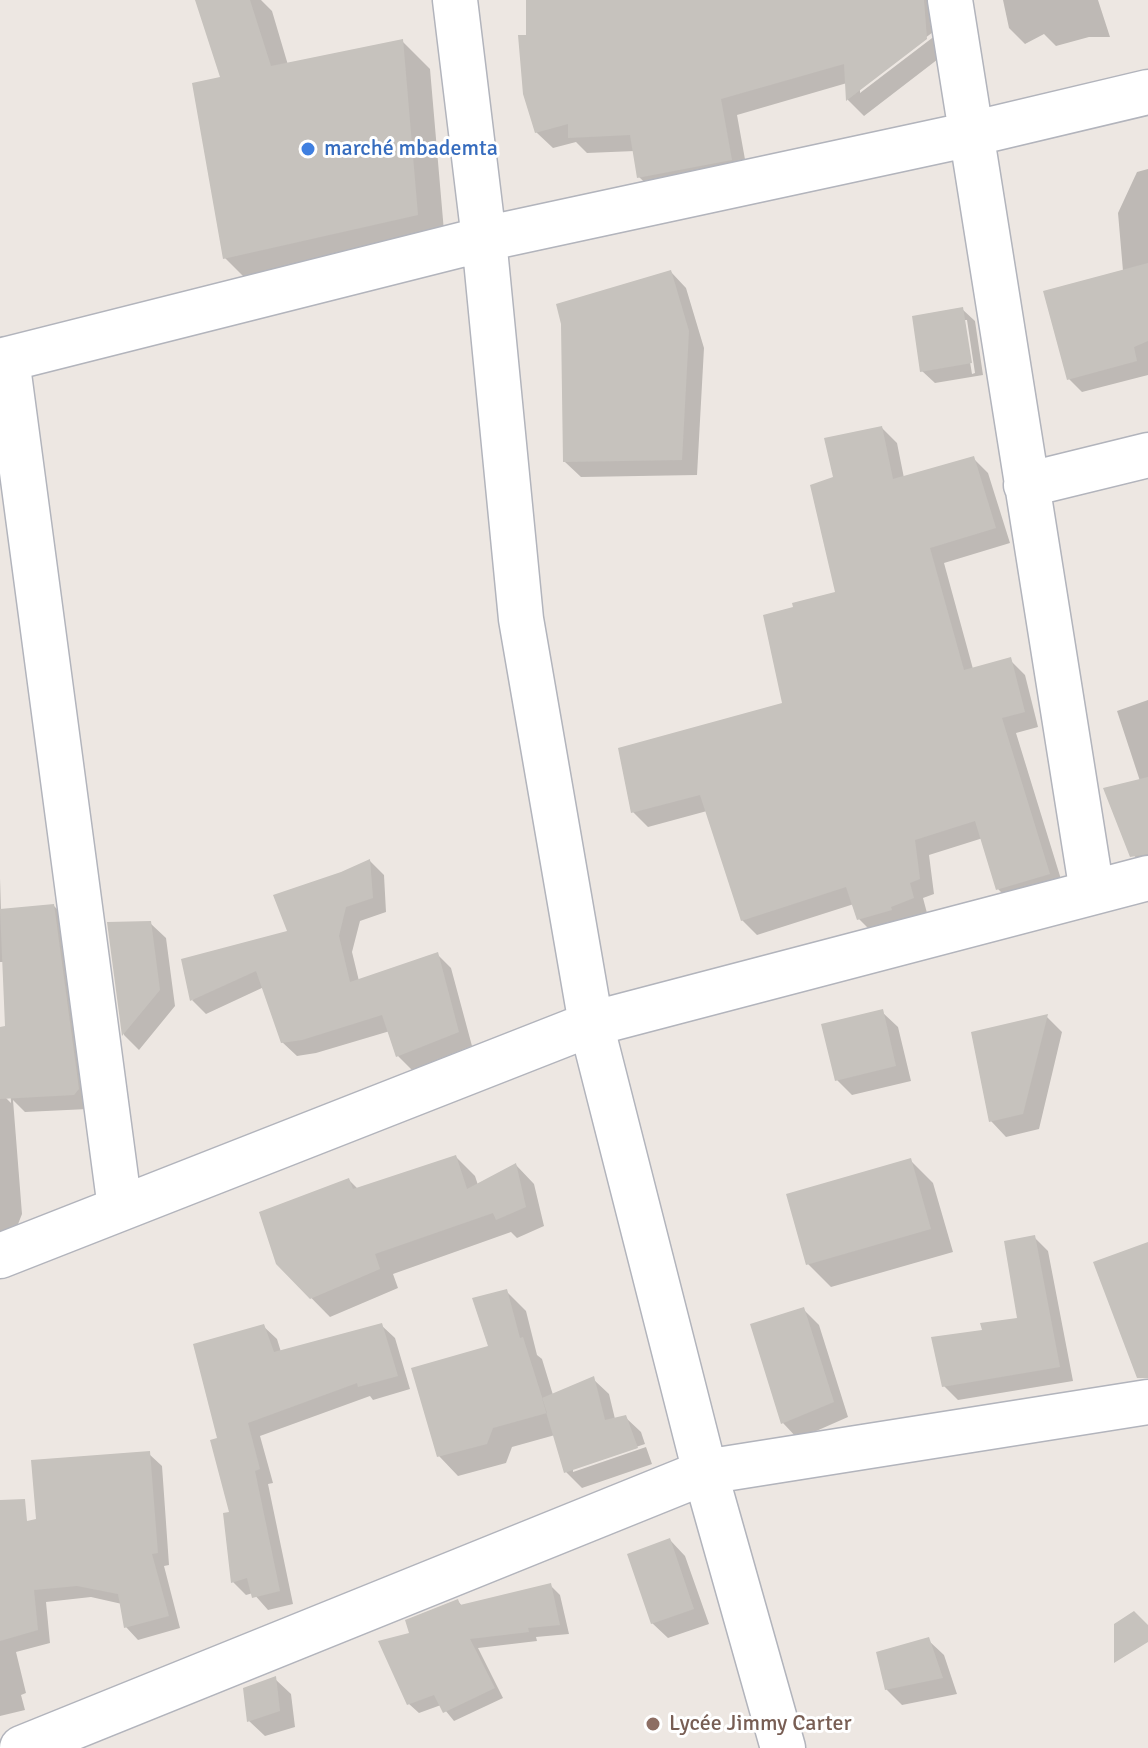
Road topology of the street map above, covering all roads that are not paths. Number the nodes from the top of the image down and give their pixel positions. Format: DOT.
graph roads {
  1 [pos="455,0"];
  2 [pos="950,0"];
  3 [pos="1148,92"];
  4 [pos="971,134"];
  5 [pos="484,239"];
  6 [pos="4,360"];
  7 [pos="1148,455"];
  8 [pos="1026,485"];
  9 [pos="1148,878"];
  10 [pos="1092,892"];
  11 [pos="591,1024"];
  12 [pos="120,1208"];
  13 [pos="0,1256"];
  14 [pos="1148,1402"];
  15 [pos="705,1472"];
  16 [pos="22,1748"];
  17 [pos="783,1748"];
  1 -- 5 [label="street"];
  2 -- 4 [label="street"];
  3 -- 4 [label="street"];
  4 -- 5 [label="street"];
  4 -- 8 [label="street"];
  5 -- 6 [label="street"];
  5 -- 11 [label="street"];
  6 -- 12 [label="street"];
  7 -- 8 [label="street"];
  8 -- 10 [label="street"];
  9 -- 10 [label="street"];
  10 -- 11 [label="street"];
  11 -- 12 [label="street"];
  11 -- 15 [label="street"];
  12 -- 13 [label="street"];
  14 -- 15 [label="street"];
  15 -- 16 [label="street"];
  15 -- 17 [label="street"];
}
